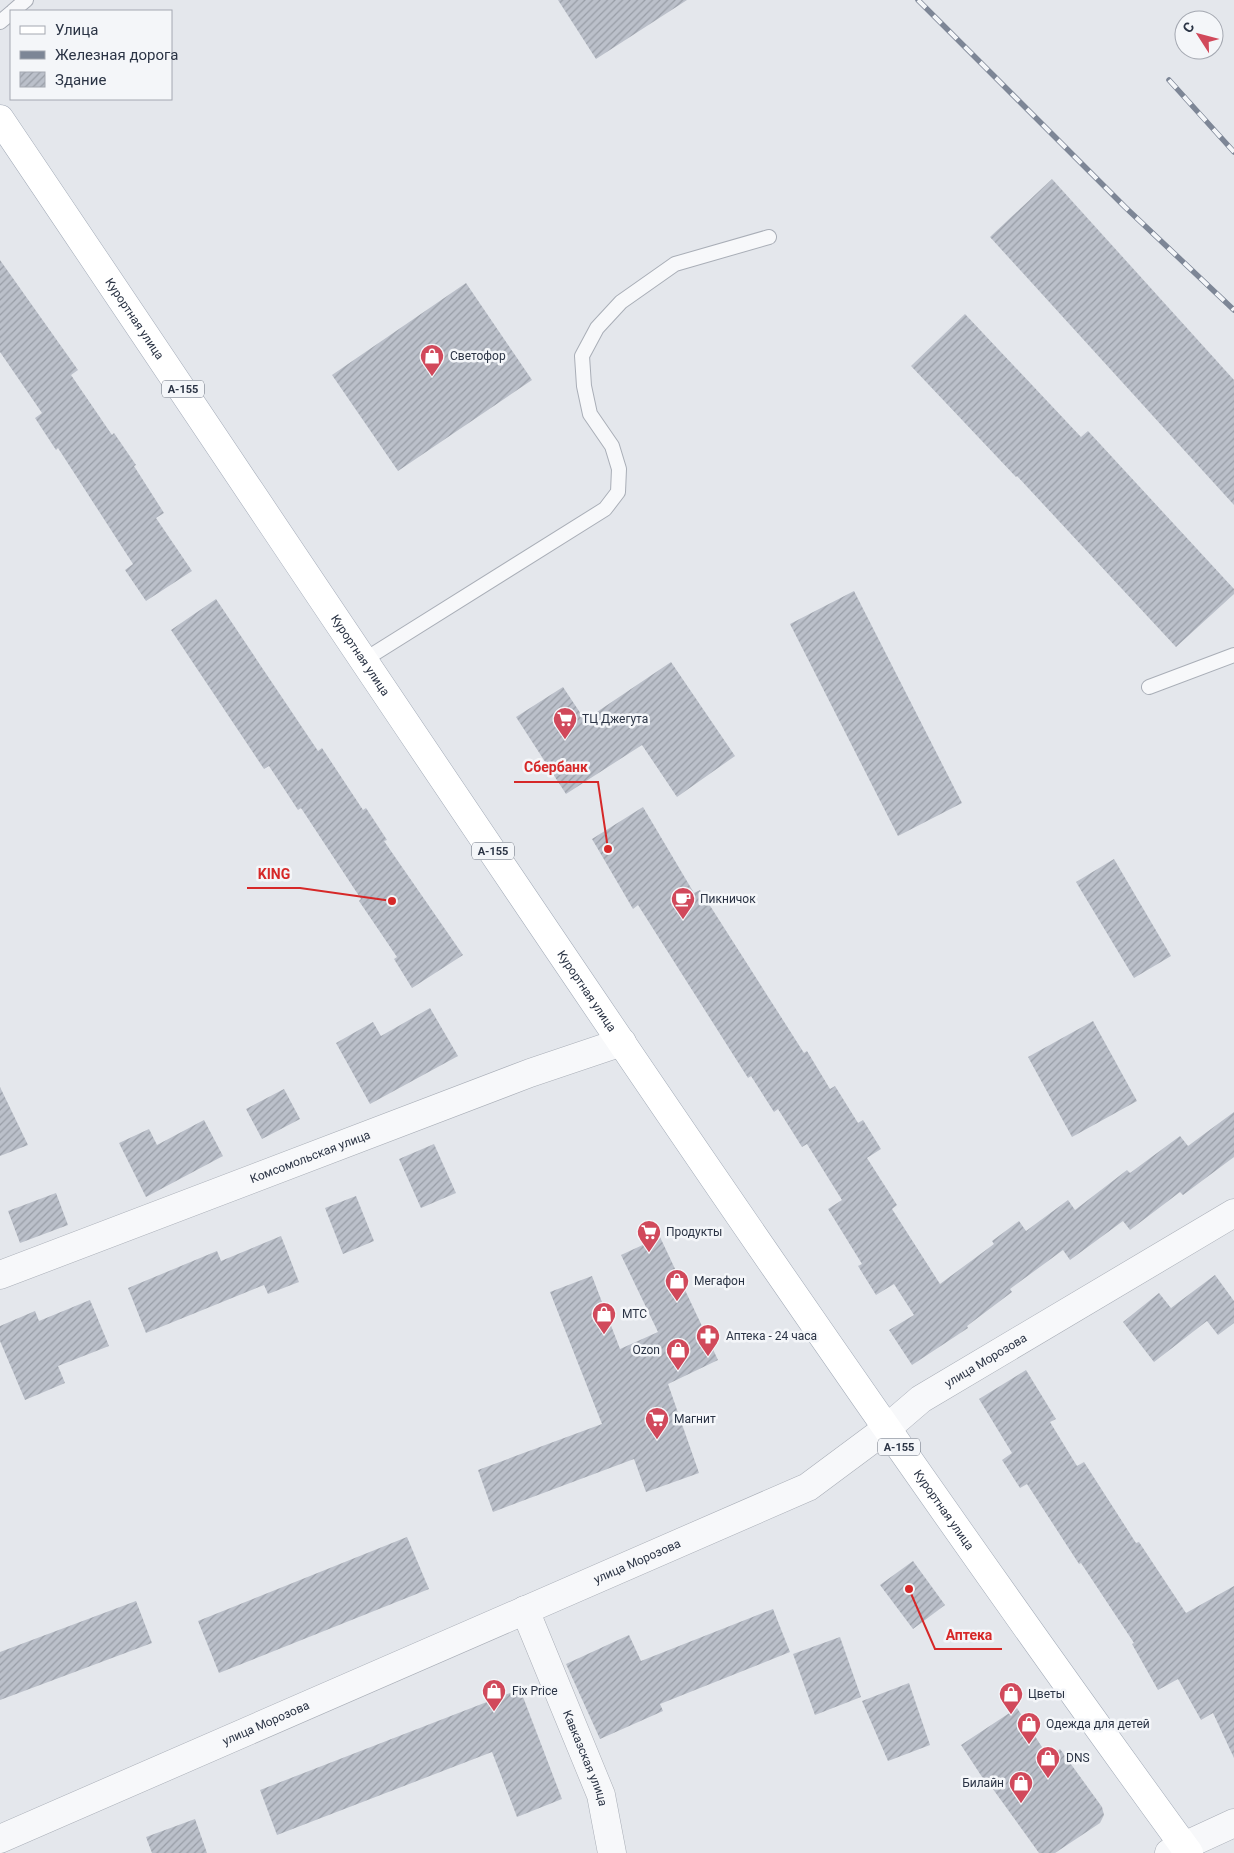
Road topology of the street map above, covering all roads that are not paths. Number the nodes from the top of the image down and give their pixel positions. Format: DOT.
graph roads {
  1 [pos="26,0"];
  2 [pos="14,10"];
  3 [pos="10,14"];
  4 [pos="0,22"];
  5 [pos="0,119"];
  6 [pos="769,237"];
  7 [pos="1234,655"];
  8 [pos="364,660"];
  9 [pos="1149,687"];
  10 [pos="622,1042"];
  11 [pos="1234,1213"];
  12 [pos="0,1275"];
  13 [pos="886,1429"];
  14 [pos="525,1610"];
  15 [pos="1234,1823"];
  16 [pos="0,1839"];
  17 [pos="1181,1851"];
  18 [pos="612,1853"];
  1 -- 2 [label="lane"];
  3 -- 4 [label="lane"];
  5 -- 8 [label="main road, Курортная улица / А-155"];
  6 -- 8 [label="lane"];
  7 -- 9 [label="lane"];
  8 -- 10 [label="main road, Курортная улица / А-155"];
  10 -- 12 [label="street, Комсомольская улица"];
  10 -- 13 [label="main road, Курортная улица / А-155"];
  11 -- 13 [label="street, улица Морозова"];
  13 -- 14 [label="street, улица Морозова"];
  13 -- 17 [label="main road, Курортная улица / А-155"];
  14 -- 16 [label="street, улица Морозова"];
  14 -- 18 [label="street, Кавказская улица"];
  15 -- 17 [label="street"];
}
